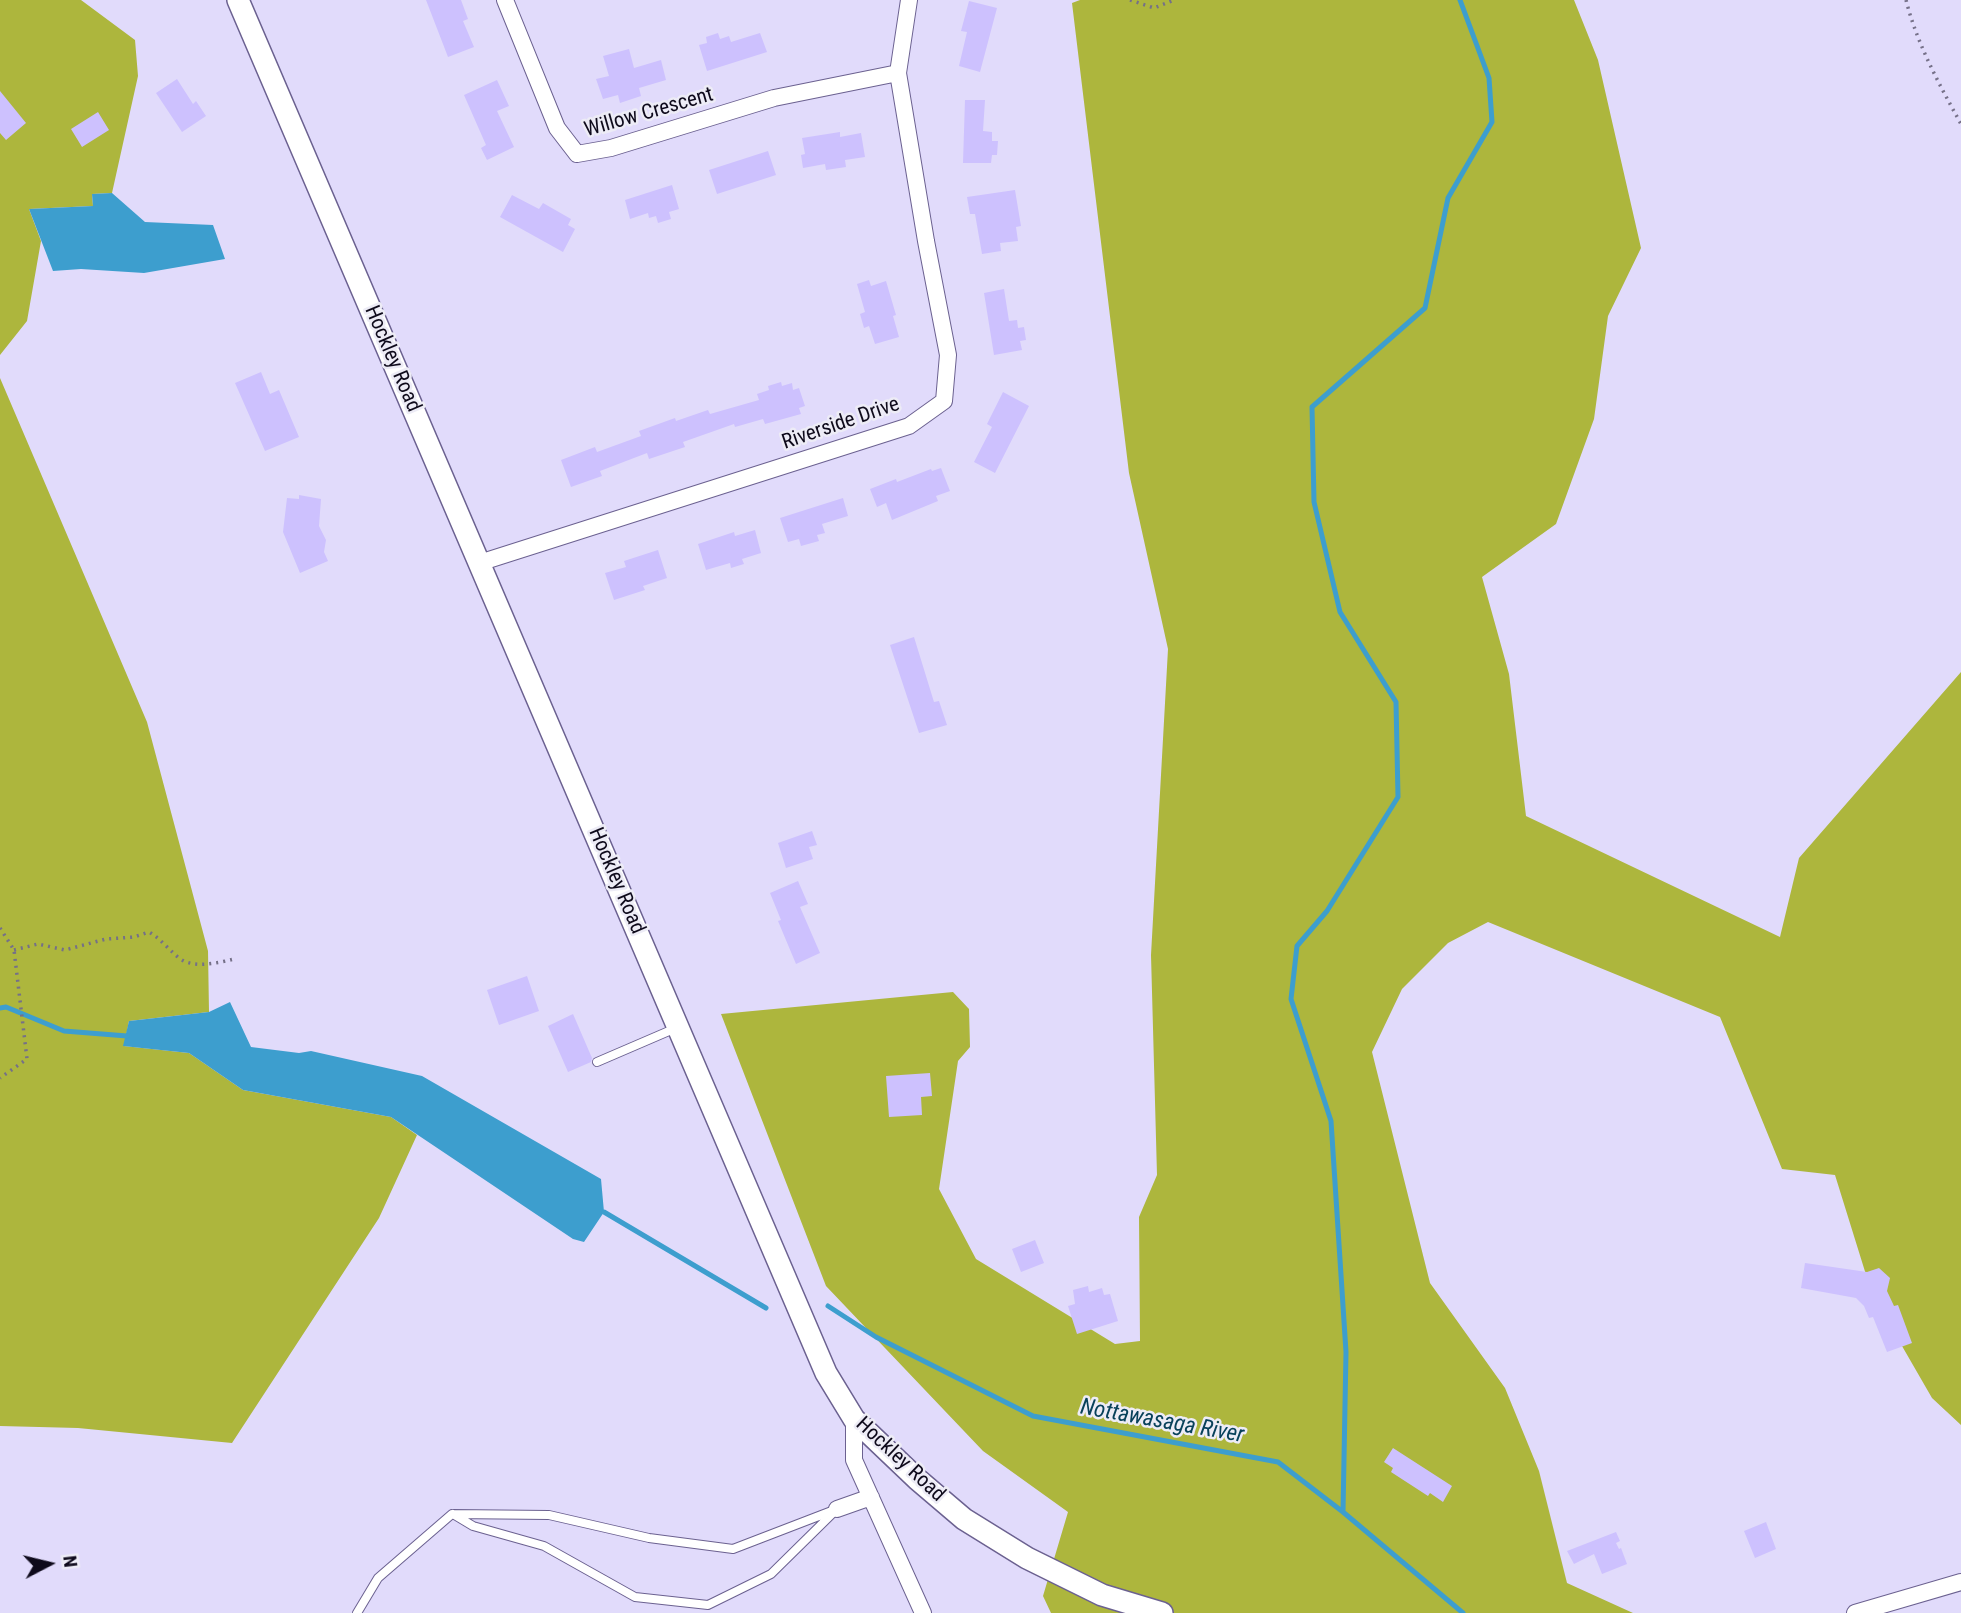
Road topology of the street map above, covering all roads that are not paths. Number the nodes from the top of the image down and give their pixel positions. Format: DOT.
graph roads {
  1 [pos="238,0"];
  2 [pos="505,0"];
  3 [pos="909,0"];
  4 [pos="898,73"];
  5 [pos="480,563"];
  6 [pos="679,1027"];
  7 [pos="597,1062"];
  8 [pos="854,1419"];
  9 [pos="871,1497"];
  10 [pos="837,1508"];
  11 [pos="452,1514"];
  12 [pos="1961,1582"];
  13 [pos="357,1613"];
  14 [pos="923,1613"];
  15 [pos="1162,1613"];
  16 [pos="1855,1613"];
  1 -- 5 [label="main road, Hockley Road"];
  2 -- 4 [label="street, Willow Crescent"];
  3 -- 4 [label="street, Riverside Drive"];
  4 -- 5 [label="street, Riverside Drive"];
  5 -- 6 [label="main road, Hockley Road"];
  6 -- 7 [label="lane"];
  6 -- 8 [label="main road, Hockley Road"];
  8 -- 9 [label="street"];
  8 -- 15 [label="main road, Hockley Road"];
  9 -- 10 [label="street"];
  9 -- 14 [label="street"];
  10 -- 11 [label="lane"];
  10 -- 11 [label="lane"];
  11 -- 13 [label="lane"];
  12 -- 16 [label="street"];
}
